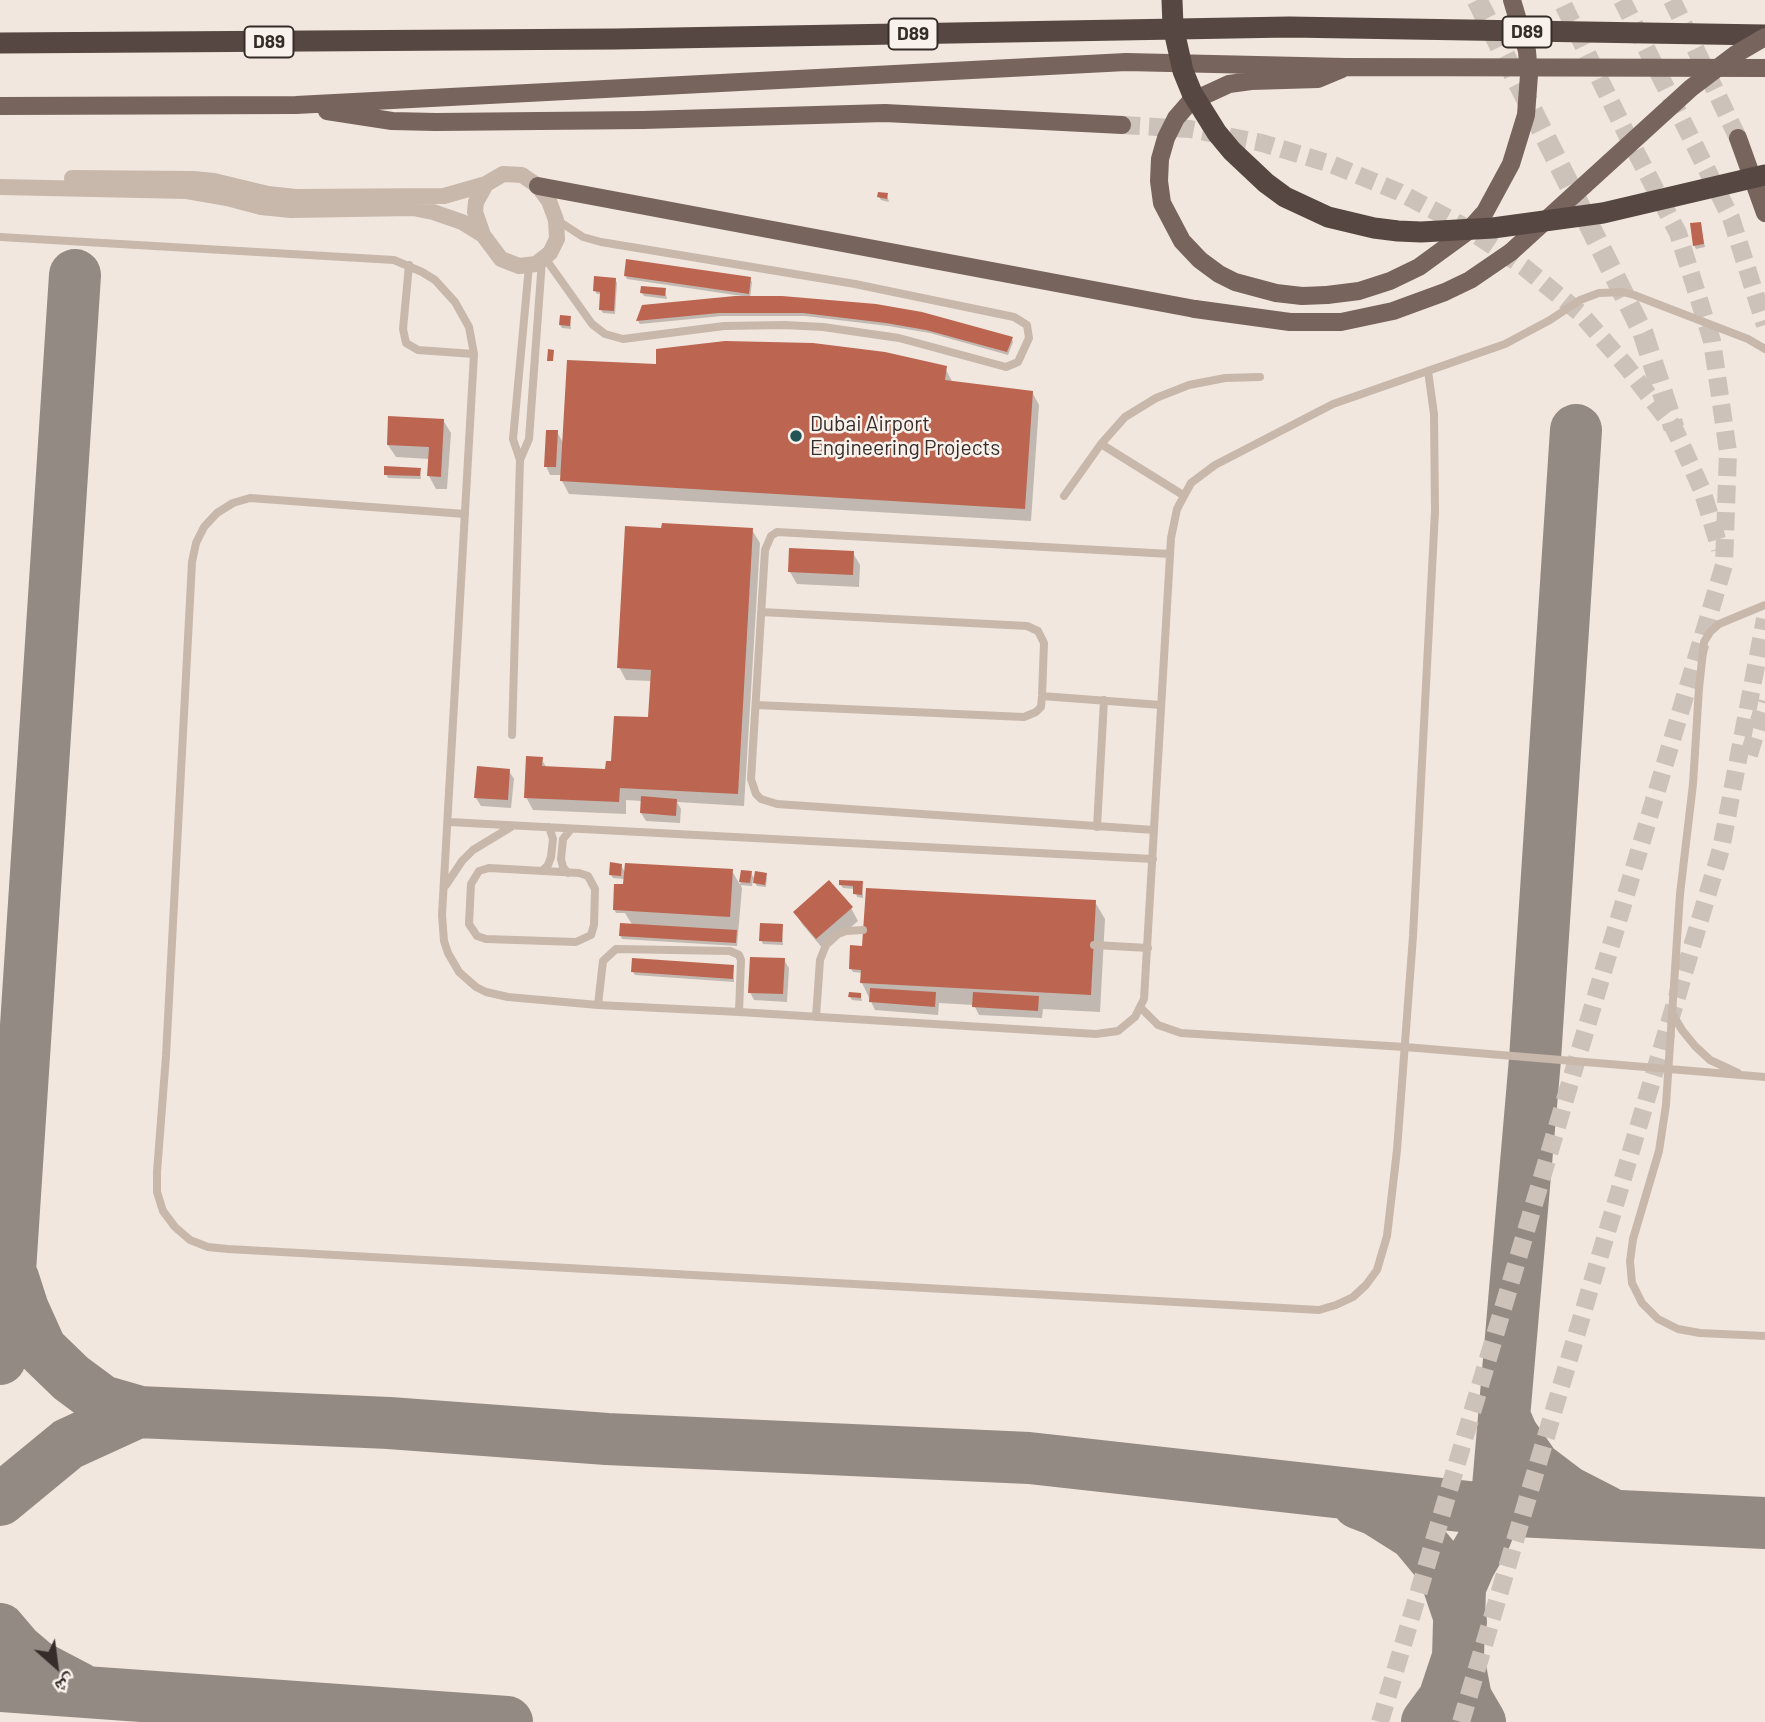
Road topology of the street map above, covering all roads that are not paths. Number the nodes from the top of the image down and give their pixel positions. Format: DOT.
graph roads {
  1 [pos="1172,0"];
  2 [pos="1513,0"];
  3 [pos="1765,36"];
  4 [pos="0,43"];
  5 [pos="1345,67"];
  6 [pos="1765,68"];
  7 [pos="296,105"];
  8 [pos="0,106"];
  9 [pos="1122,125"];
  10 [pos="1738,138"];
  11 [pos="1765,175"];
  12 [pos="0,177"];
  13 [pos="486,184"];
  14 [pos="538,186"];
  15 [pos="0,187"];
  16 [pos="1765,212"];
  17 [pos="556,220"];
  18 [pos="483,235"];
  19 [pos="0,237"];
  20 [pos="539,261"];
  21 [pos="409,265"];
  22 [pos="1765,349"];
  23 [pos="474,354"];
  24 [pos="1428,371"];
  25 [pos="1260,377"];
  26 [pos="1101,444"];
  27 [pos="520,460"];
  28 [pos="1183,495"];
  29 [pos="1064,496"];
  30 [pos="466,514"];
  31 [pos="1170,554"];
  32 [pos="1765,605"];
  33 [pos="761,612"];
  34 [pos="1042,696"];
  35 [pos="1104,700"];
  36 [pos="756,705"];
  37 [pos="1161,705"];
  38 [pos="512,734"];
  39 [pos="449,822"];
  40 [pos="514,826"];
  41 [pos="550,827"];
  42 [pos="1097,827"];
  43 [pos="570,829"];
  44 [pos="1154,830"];
  45 [pos="1153,859"];
  46 [pos="542,871"];
  47 [pos="568,873"];
  48 [pos="445,887"];
  49 [pos="863,930"];
  50 [pos="1094,945"];
  51 [pos="1148,948"];
  52 [pos="598,1005"];
  53 [pos="1141,1008"];
  54 [pos="739,1012"];
  55 [pos="1672,1013"];
  56 [pos="816,1017"];
  57 [pos="1405,1047"];
  58 [pos="1670,1071"];
  59 [pos="1747,1077"];
  60 [pos="1765,1077"];
  61 [pos="1765,1336"];
  1 -- 11 [label="highway, bridge"];
  2 -- 5 [label="main road, bridge"];
  3 -- 4 [label="highway, D89"];
  3 -- 14 [label="main road, bridge"];
  5 -- 6 [label="main road"];
  5 -- 7 [label="main road"];
  7 -- 8 [label="main road"];
  7 -- 9 [label="main road"];
  10 -- 16 [label="main road"];
  12 -- 13 [label="street"];
  13 -- 14 [label="street"];
  13 -- 18 [label="street"];
  14 -- 17 [label="street"];
  15 -- 18 [label="street"];
  17 -- 20 [label="street"];
  17 -- 20 [label="lane"];
  18 -- 20 [label="street"];
  19 -- 21 [label="lane"];
  20 -- 27 [label="lane"];
  20 -- 27 [label="lane"];
  21 -- 23 [label="lane"];
  21 -- 23 [label="lane"];
  22 -- 24 [label="lane"];
  23 -- 30 [label="lane"];
  24 -- 28 [label="lane"];
  24 -- 57 [label="lane"];
  25 -- 26 [label="lane"];
  26 -- 28 [label="lane"];
  26 -- 29 [label="lane"];
  27 -- 38 [label="lane"];
  28 -- 31 [label="lane"];
  30 -- 39 [label="lane"];
  30 -- 57 [label="lane"];
  31 -- 33 [label="lane"];
  31 -- 37 [label="lane"];
  32 -- 55 [label="lane"];
  33 -- 34 [label="lane"];
  33 -- 36 [label="lane"];
  34 -- 35 [label="lane"];
  34 -- 36 [label="lane"];
  35 -- 37 [label="lane"];
  35 -- 42 [label="lane"];
  36 -- 42 [label="lane"];
  37 -- 44 [label="lane"];
  39 -- 40 [label="lane"];
  39 -- 48 [label="lane"];
  40 -- 41 [label="lane"];
  40 -- 48 [label="lane"];
  41 -- 43 [label="lane"];
  41 -- 46 [label="lane"];
  42 -- 44 [label="lane"];
  43 -- 45 [label="lane"];
  43 -- 47 [label="lane"];
  44 -- 45 [label="lane"];
  45 -- 51 [label="lane"];
  46 -- 47 [label="lane"];
  46 -- 47 [label="lane"];
  48 -- 52 [label="lane"];
  49 -- 56 [label="lane"];
  50 -- 51 [label="lane"];
  51 -- 53 [label="lane"];
  52 -- 54 [label="lane"];
  52 -- 54 [label="lane"];
  53 -- 56 [label="lane"];
  53 -- 57 [label="lane"];
  54 -- 56 [label="lane"];
  55 -- 58 [label="lane"];
  55 -- 59 [label="lane"];
  57 -- 58 [label="lane"];
  58 -- 59 [label="lane"];
  58 -- 61 [label="lane"];
  59 -- 60 [label="lane"];
}
